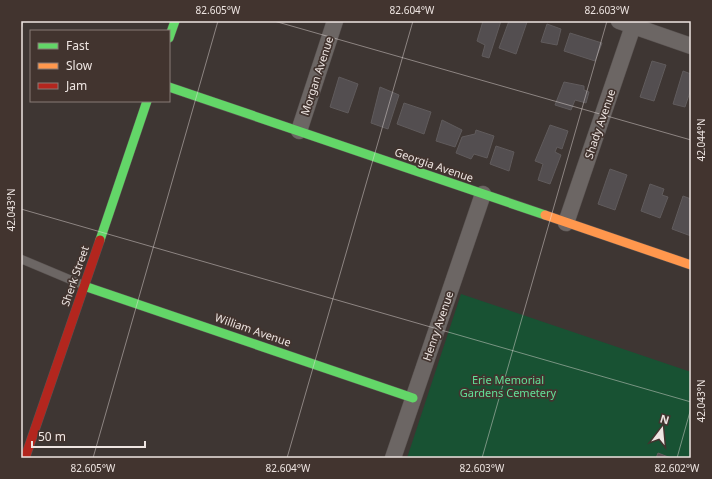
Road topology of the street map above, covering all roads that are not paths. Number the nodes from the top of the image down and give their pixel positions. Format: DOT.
graph roads {
  1 [pos="175,21"];
  2 [pos="335,21"];
  3 [pos="626,23"];
  4 [pos="170,35"];
  5 [pos="691,46"];
  6 [pos="170,87"];
  7 [pos="147,102"];
  8 [pos="299,131"];
  9 [pos="483,194"];
  10 [pos="566,223"];
  11 [pos="21,259"];
  12 [pos="691,265"];
  13 [pos="84,286"];
  14 [pos="413,398"];
  15 [pos="25,458"];
  16 [pos="393,458"];
  1 -- 4 [label="street"];
  2 -- 8 [label="street, Morgan Avenue"];
  3 -- 5 [label="street"];
  3 -- 10 [label="street, Shady Avenue"];
  6 -- 8 [label="street, Georgia Avenue"];
  7 -- 13 [label="street, Sherk Street"];
  8 -- 9 [label="street, Georgia Avenue"];
  9 -- 10 [label="street, Georgia Avenue"];
  9 -- 14 [label="street, Henry Avenue"];
  10 -- 12 [label="street, Georgia Avenue"];
  11 -- 13 [label="lane"];
  13 -- 14 [label="street, William Avenue"];
  13 -- 15 [label="street, Sherk Street"];
  14 -- 16 [label="street, Henry Avenue"];
}
